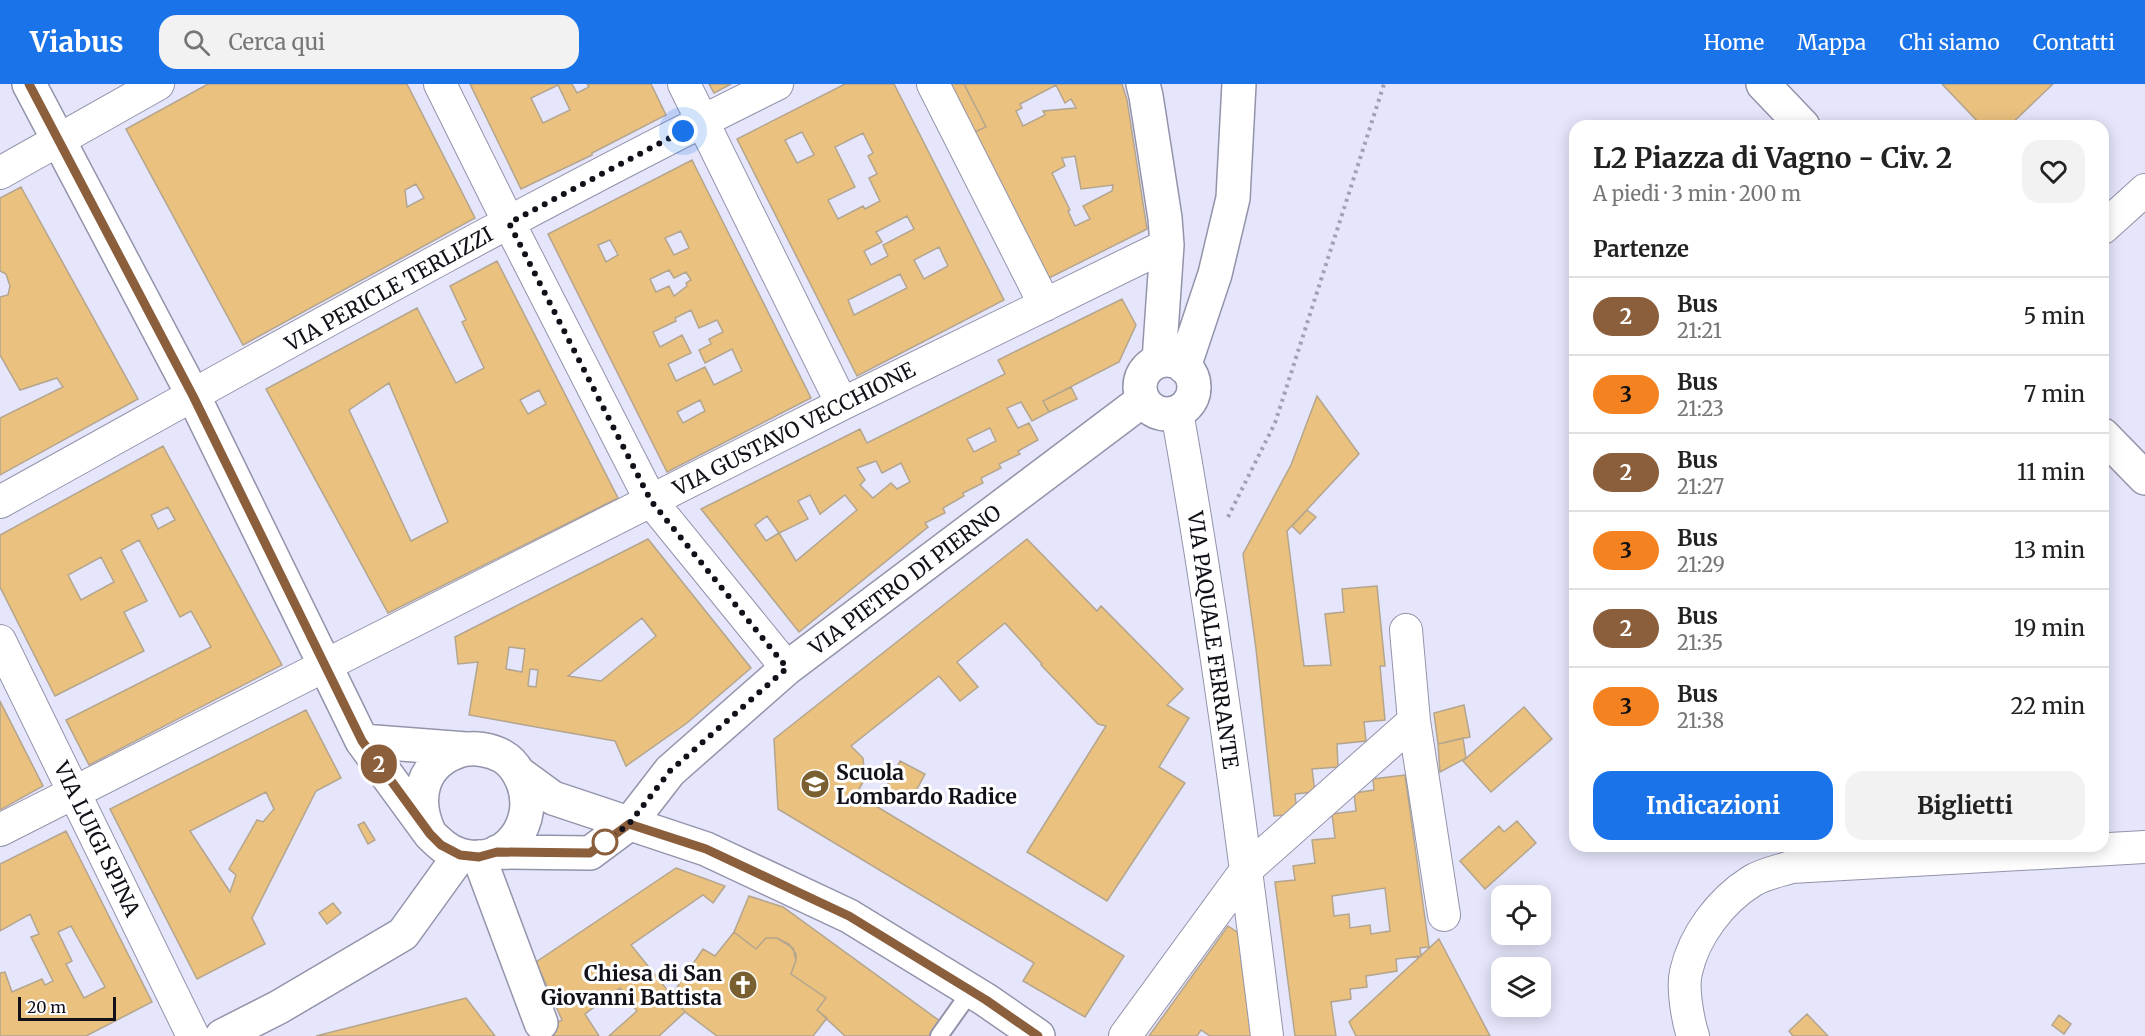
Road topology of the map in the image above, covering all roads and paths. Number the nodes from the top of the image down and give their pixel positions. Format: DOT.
graph roads {
  1 [pos="29,84"];
  2 [pos="158,84"];
  3 [pos="440,84"];
  4 [pos="684,84"];
  5 [pos="777,84"];
  6 [pos="933,84"];
  7 [pos="1143,84"];
  8 [pos="1239,84"];
  9 [pos="1384,84"];
  10 [pos="1762,84"];
  11 [pos="1797,120"];
  12 [pos="702,121"];
  13 [pos="59,141"];
  14 [pos="0,173"];
  15 [pos="2145,190"];
  16 [pos="509,223"];
  17 [pos="2109,223"];
  18 [pos="1167,244"];
  19 [pos="1045,305"];
  20 [pos="1171,364"];
  21 [pos="193,396"];
  22 [pos="1143,400"];
  23 [pos="842,404"];
  24 [pos="1177,412"];
  25 [pos="2109,441"];
  26 [pos="2145,478"];
  27 [pos="651,501"];
  28 [pos="0,502"];
  29 [pos="1204,566"];
  30 [pos="1406,630"];
  31 [pos="0,641"];
  32 [pos="326,664"];
  33 [pos="787,668"];
  34 [pos="1413,721"];
  35 [pos="362,741"];
  36 [pos="466,749"];
  37 [pos="520,774"];
  38 [pos="74,792"];
  39 [pos="629,824"];
  40 [pos="0,830"];
  41 [pos="430,834"];
  42 [pos="2145,848"];
  43 [pos="2109,850"];
  44 [pos="2070,852"];
  45 [pos="479,855"];
  46 [pos="1246,869"];
  47 [pos="1444,915"];
  48 [pos="971,991"];
  49 [pos="541,1023"];
  50 [pos="193,1036"];
  51 [pos="222,1036"];
  52 [pos="939,1036"];
  53 [pos="1038,1036"];
  54 [pos="1125,1036"];
  55 [pos="1267,1036"];
  56 [pos="1693,1036"];
  1 -- 13 [label="main road"];
  2 -- 13 [label="street"];
  3 -- 16 [label="street"];
  4 -- 12 [label="street"];
  5 -- 12 [label="street, VIA PERICLE TERLIZZI"];
  6 -- 19 [label="street"];
  7 -- 18 [label="main road"];
  8 -- 20 [label="main road"];
  9 -- 29 [label="path"];
  10 -- 11 [label="main road"];
  12 -- 16 [label="street, VIA PERICLE TERLIZZI"];
  12 -- 23 [label="street"];
  13 -- 14 [label="street"];
  13 -- 21 [label="main road"];
  15 -- 17 [label="street"];
  16 -- 21 [label="street, VIA PERICLE TERLIZZI"];
  16 -- 27 [label="street"];
  18 -- 19 [label="street, VIA GUSTAVO VECCHIONE"];
  18 -- 20 [label="main road"];
  19 -- 23 [label="street, VIA GUSTAVO VECCHIONE"];
  20 -- 22 [label="main road"];
  20 -- 24 [label="main road"];
  21 -- 28 [label="street, VIA PERICLE TERLIZZI"];
  21 -- 32 [label="main road"];
  22 -- 24 [label="main road"];
  22 -- 33 [label="main road, VIA PIETRO DI PIERNO"];
  23 -- 27 [label="street, VIA GUSTAVO VECCHIONE"];
  24 -- 29 [label="street, VIA PAQUALE FERRANTE"];
  25 -- 26 [label="main road"];
  27 -- 32 [label="street, VIA GUSTAVO VECCHIONE"];
  27 -- 33 [label="street"];
  29 -- 46 [label="street, VIA PAQUALE FERRANTE"];
  30 -- 34 [label="street"];
  31 -- 38 [label="street, VIA LUIGI SPINA"];
  32 -- 35 [label="main road"];
  32 -- 38 [label="street, VIA GUSTAVO VECCHIONE"];
  33 -- 39 [label="main road, VIA PIETRO DI PIERNO"];
  34 -- 46 [label="street"];
  34 -- 47 [label="street"];
  35 -- 36 [label="main road"];
  35 -- 41 [label="main road"];
  36 -- 37 [label="main road"];
  36 -- 41 [label="main road"];
  37 -- 39 [label="main road"];
  37 -- 45 [label="main road"];
  38 -- 40 [label="street, VIA GUSTAVO VECCHIONE"];
  38 -- 50 [label="street, VIA LUIGI SPINA"];
  39 -- 45 [label="main road, VIA PIETRO DI PIERNO"];
  39 -- 48 [label="main road"];
  41 -- 45 [label="main road"];
  42 -- 43 [label="street"];
  44 -- 56 [label="street"];
  45 -- 49 [label="main road"];
  45 -- 51 [label="main road"];
  46 -- 54 [label="street"];
  46 -- 55 [label="street, VIA PAQUALE FERRANTE"];
  48 -- 52 [label="lane"];
  48 -- 53 [label="main road"];
}
